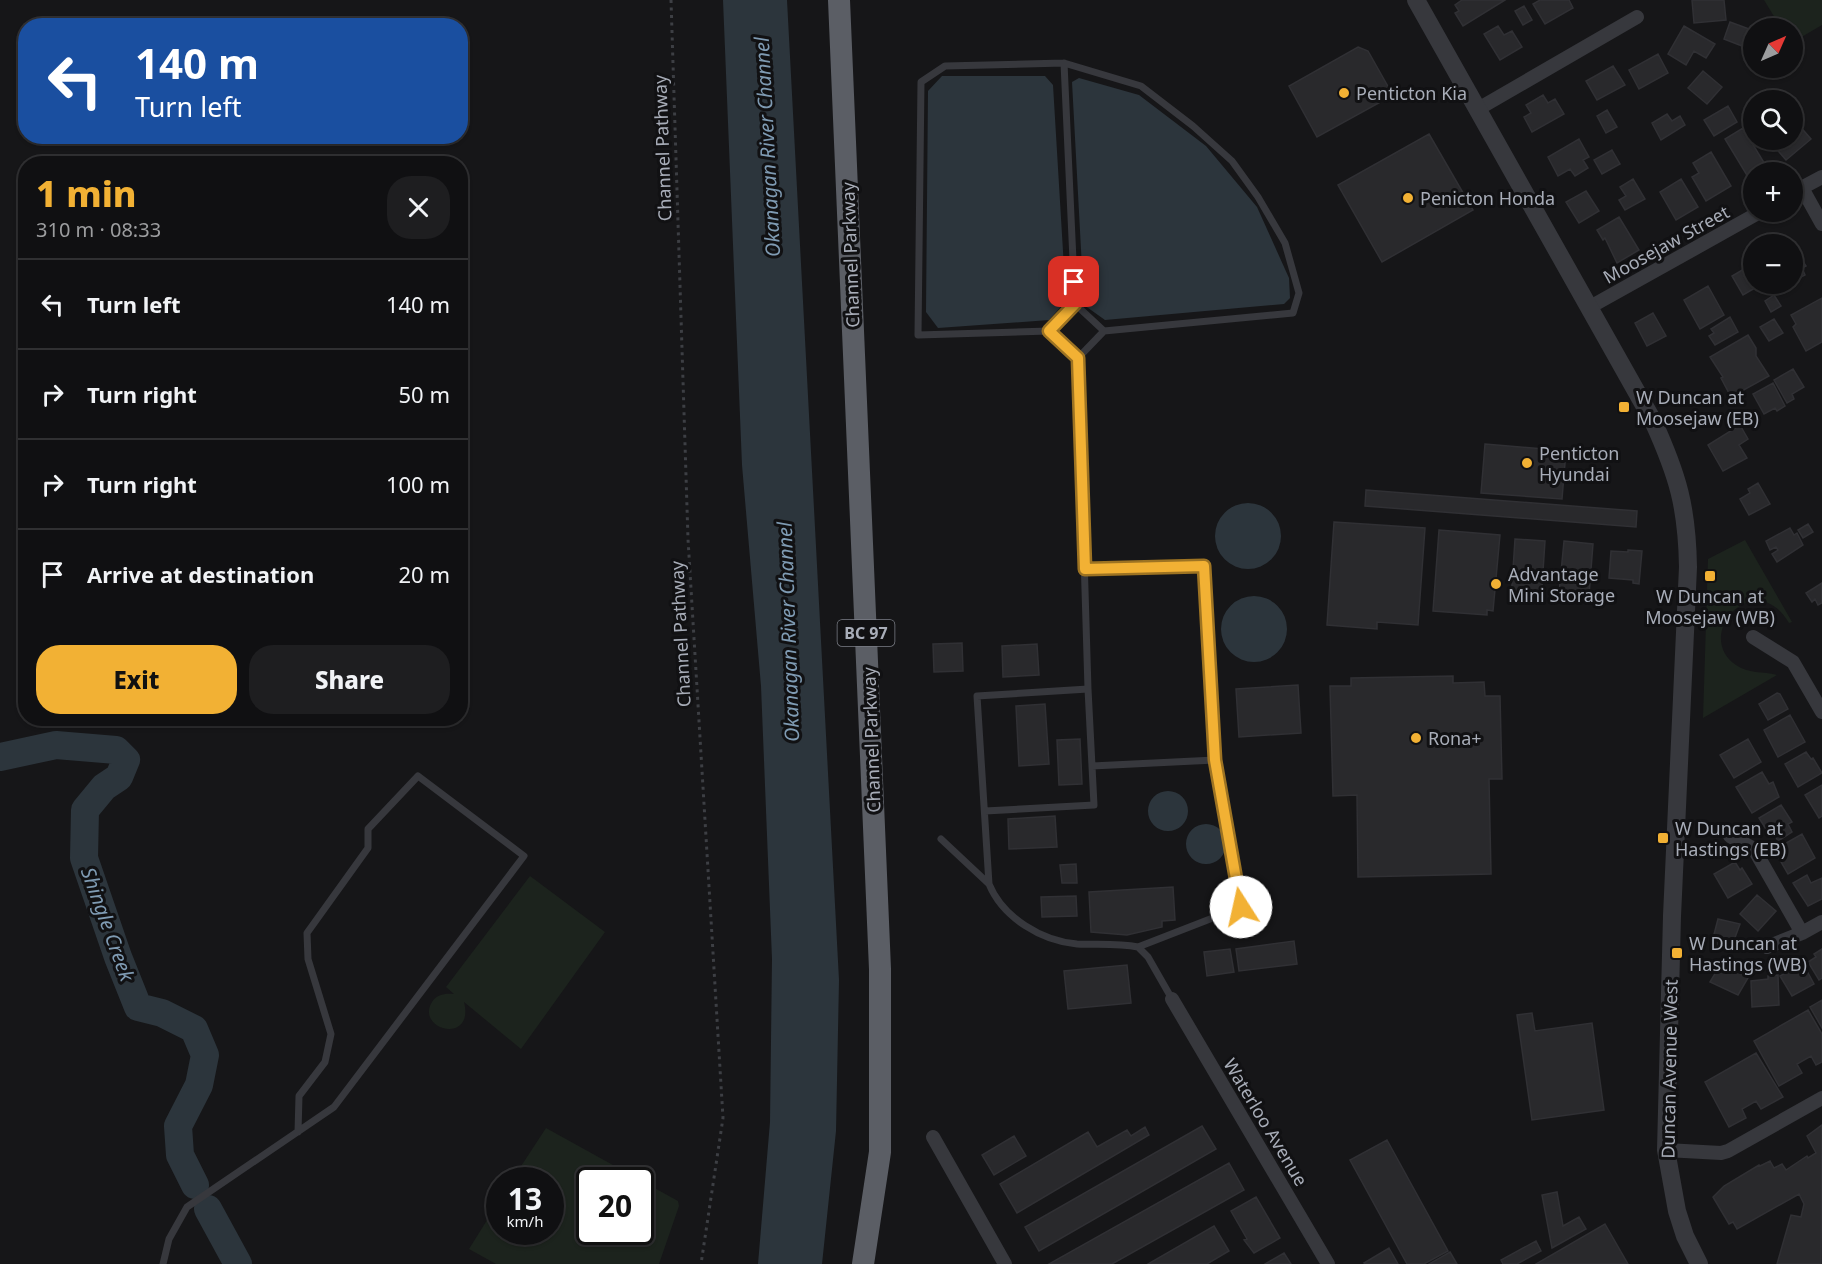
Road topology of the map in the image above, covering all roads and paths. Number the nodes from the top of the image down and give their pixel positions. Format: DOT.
graph roads {
  1 [pos="671,0"];
  2 [pos="839,0"];
  3 [pos="1416,0"];
  4 [pos="1637,16"];
  5 [pos="1064,63"];
  6 [pos="1478,109"];
  7 [pos="1822,177"];
  8 [pos="1803,188"];
  9 [pos="1803,199"];
  10 [pos="1743,222"];
  11 [pos="1822,224"];
  12 [pos="1075,304"];
  13 [pos="1590,307"];
  14 [pos="1049,331"];
  15 [pos="1104,331"];
  16 [pos="1078,358"];
  17 [pos="1085,569"];
  18 [pos="1753,637"];
  19 [pos="1088,689"];
  20 [pos="1822,712"];
  21 [pos="1215,760"];
  22 [pos="1092,766"];
  23 [pos="985,811"];
  24 [pos="1730,836"];
  25 [pos="941,839"];
  26 [pos="989,884"];
  27 [pos="1822,922"];
  28 [pos="1802,933"];
  29 [pos="1138,947"];
  30 [pos="1767,947"];
  31 [pos="1172,999"];
  32 [pos="1822,1098"];
  33 [pos="298,1132"];
  34 [pos="933,1137"];
  35 [pos="1665,1150"];
  36 [pos="163,1264"];
  37 [pos="701,1264"];
  38 [pos="863,1264"];
  39 [pos="1005,1264"];
  40 [pos="1328,1264"];
  41 [pos="1699,1264"];
  1 -- 37 [label="path, Channel Pathway"];
  2 -- 38 [label="highway, Channel Parkway / BC 97"];
  3 -- 6 [label="street, Duncan Avenue West"];
  4 -- 6 [label="street"];
  5 -- 12 [label="lane"];
  5 -- 14 [label="lane"];
  5 -- 15 [label="lane"];
  6 -- 13 [label="street, Duncan Avenue West"];
  7 -- 8 [label="street"];
  9 -- 11 [label="street"];
  10 -- 13 [label="street, Moosejaw Street"];
  12 -- 14 [label="lane"];
  12 -- 15 [label="lane"];
  13 -- 35 [label="street, Duncan Avenue West"];
  14 -- 16 [label="lane"];
  15 -- 16 [label="lane"];
  16 -- 17 [label="lane"];
  17 -- 19 [label="lane"];
  17 -- 21 [label="lane"];
  18 -- 20 [label="street"];
  19 -- 22 [label="lane"];
  19 -- 23 [label="lane"];
  21 -- 22 [label="lane"];
  21 -- 29 [label="lane"];
  22 -- 23 [label="lane"];
  23 -- 26 [label="lane"];
  24 -- 28 [label="street"];
  25 -- 26 [label="lane"];
  26 -- 29 [label="lane"];
  27 -- 28 [label="street"];
  28 -- 30 [label="street"];
  29 -- 31 [label="lane"];
  31 -- 40 [label="street, Waterloo Avenue"];
  32 -- 35 [label="street"];
  33 -- 33 [label="lane"];
  33 -- 36 [label="lane"];
  34 -- 39 [label="street"];
  35 -- 41 [label="street, Duncan Avenue West"];
}
